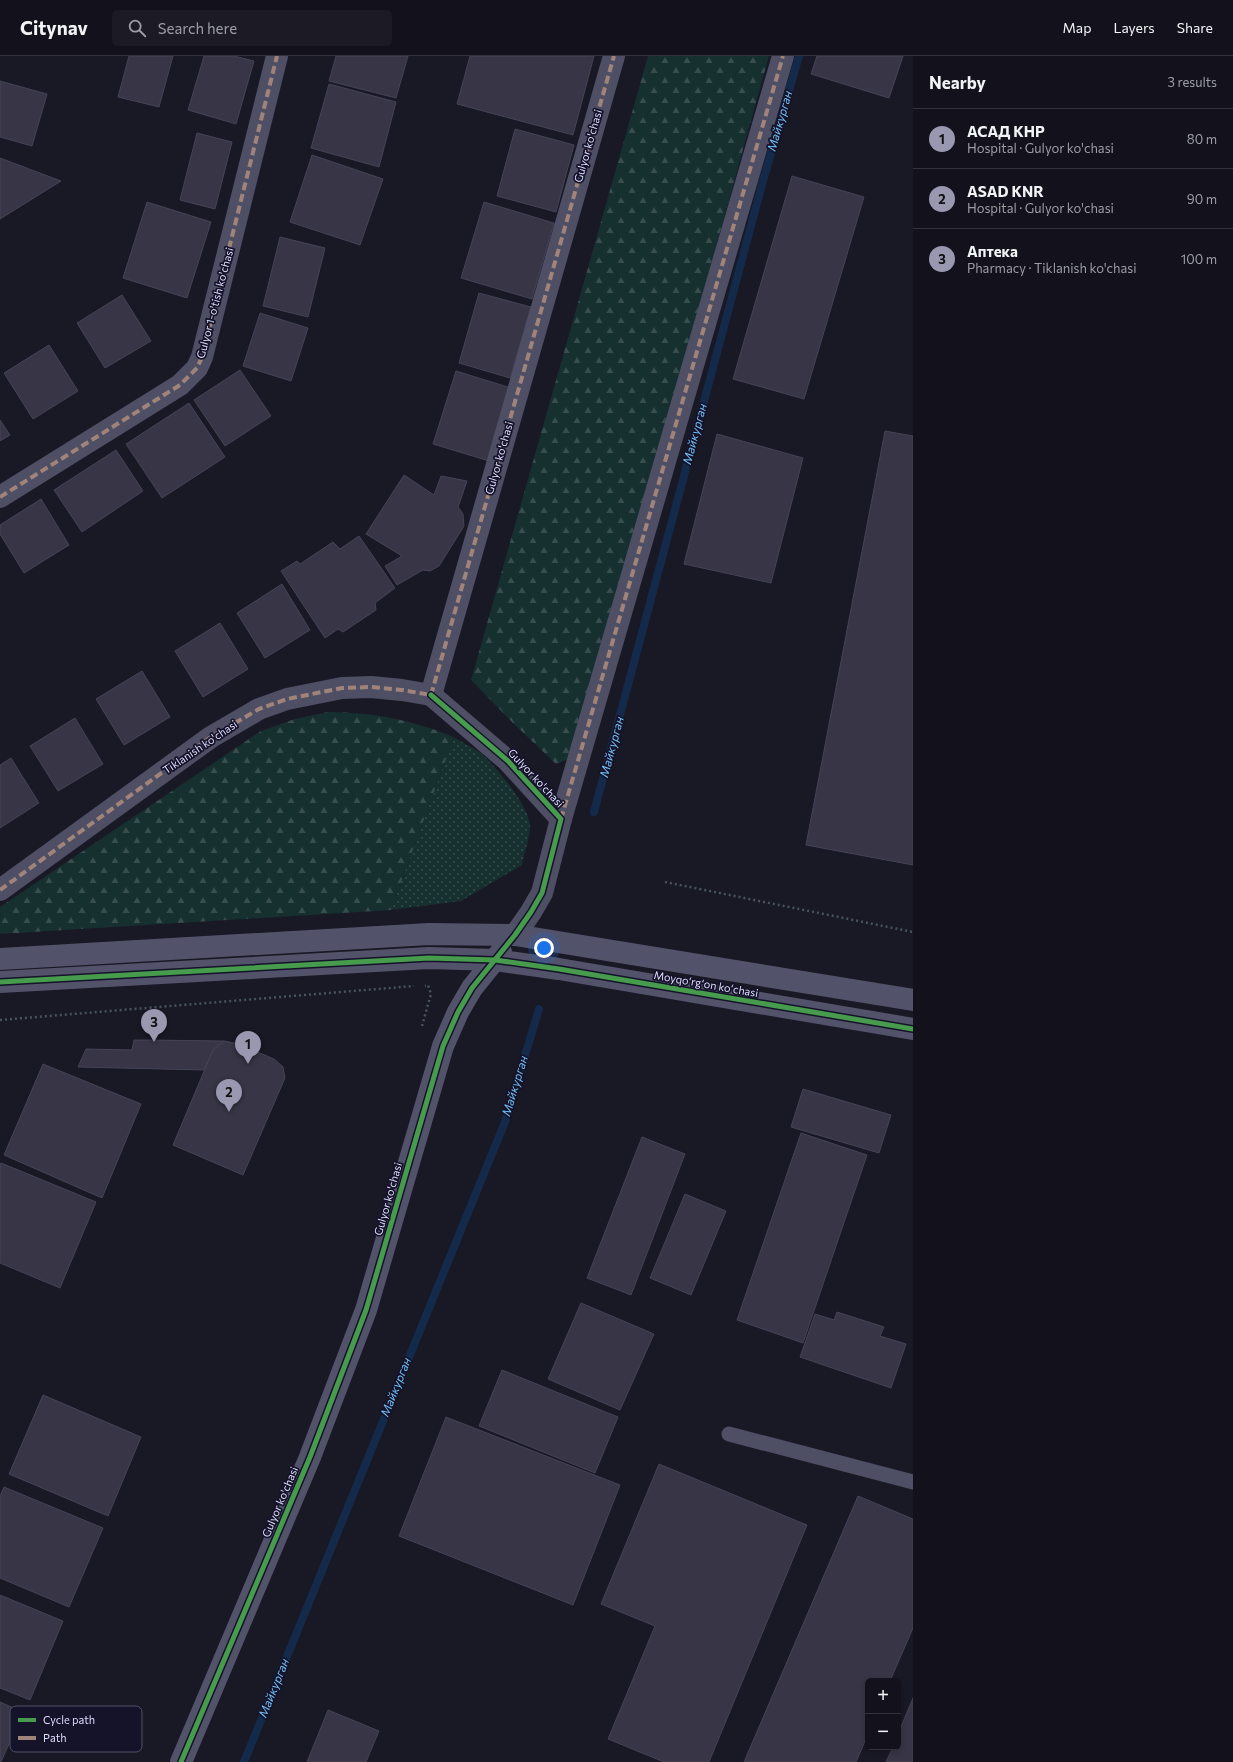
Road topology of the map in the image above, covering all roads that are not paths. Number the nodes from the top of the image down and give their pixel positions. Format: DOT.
graph roads {
  1 [pos="277,56"];
  2 [pos="614,56"];
  3 [pos="783,56"];
  4 [pos="0,497"];
  5 [pos="431,695"];
  6 [pos="561,819"];
  7 [pos="0,890"];
  8 [pos="515,936"];
  9 [pos="0,959"];
  10 [pos="495,960"];
  11 [pos="0,982"];
  12 [pos="913,1000"];
  13 [pos="913,1029"];
  14 [pos="729,1434"];
  15 [pos="913,1482"];
  16 [pos="181,1762"];
  1 -- 4 [label="street, Gulyor 1-o'tish ko'chasi"];
  2 -- 5 [label="street, Gulyor ko'chasi"];
  3 -- 6 [label="street"];
  5 -- 6 [label="street, Gulyor ko'chasi"];
  5 -- 7 [label="street, Tiklanish ko'chasi"];
  6 -- 8 [label="street, Gulyor ko'chasi"];
  8 -- 9 [label="street, Moyqoʻrgʻon koʻchasi"];
  8 -- 10 [label="street, Gulyor ko'chasi"];
  8 -- 12 [label="street, Moyqoʻrgʻon koʻchasi"];
  10 -- 11 [label="street, Moyqoʻrgʻon koʻchasi"];
  10 -- 13 [label="street, Moyqoʻrgʻon koʻchasi"];
  10 -- 16 [label="street, Gulyor ko'chasi"];
  14 -- 15 [label="lane"];
}
